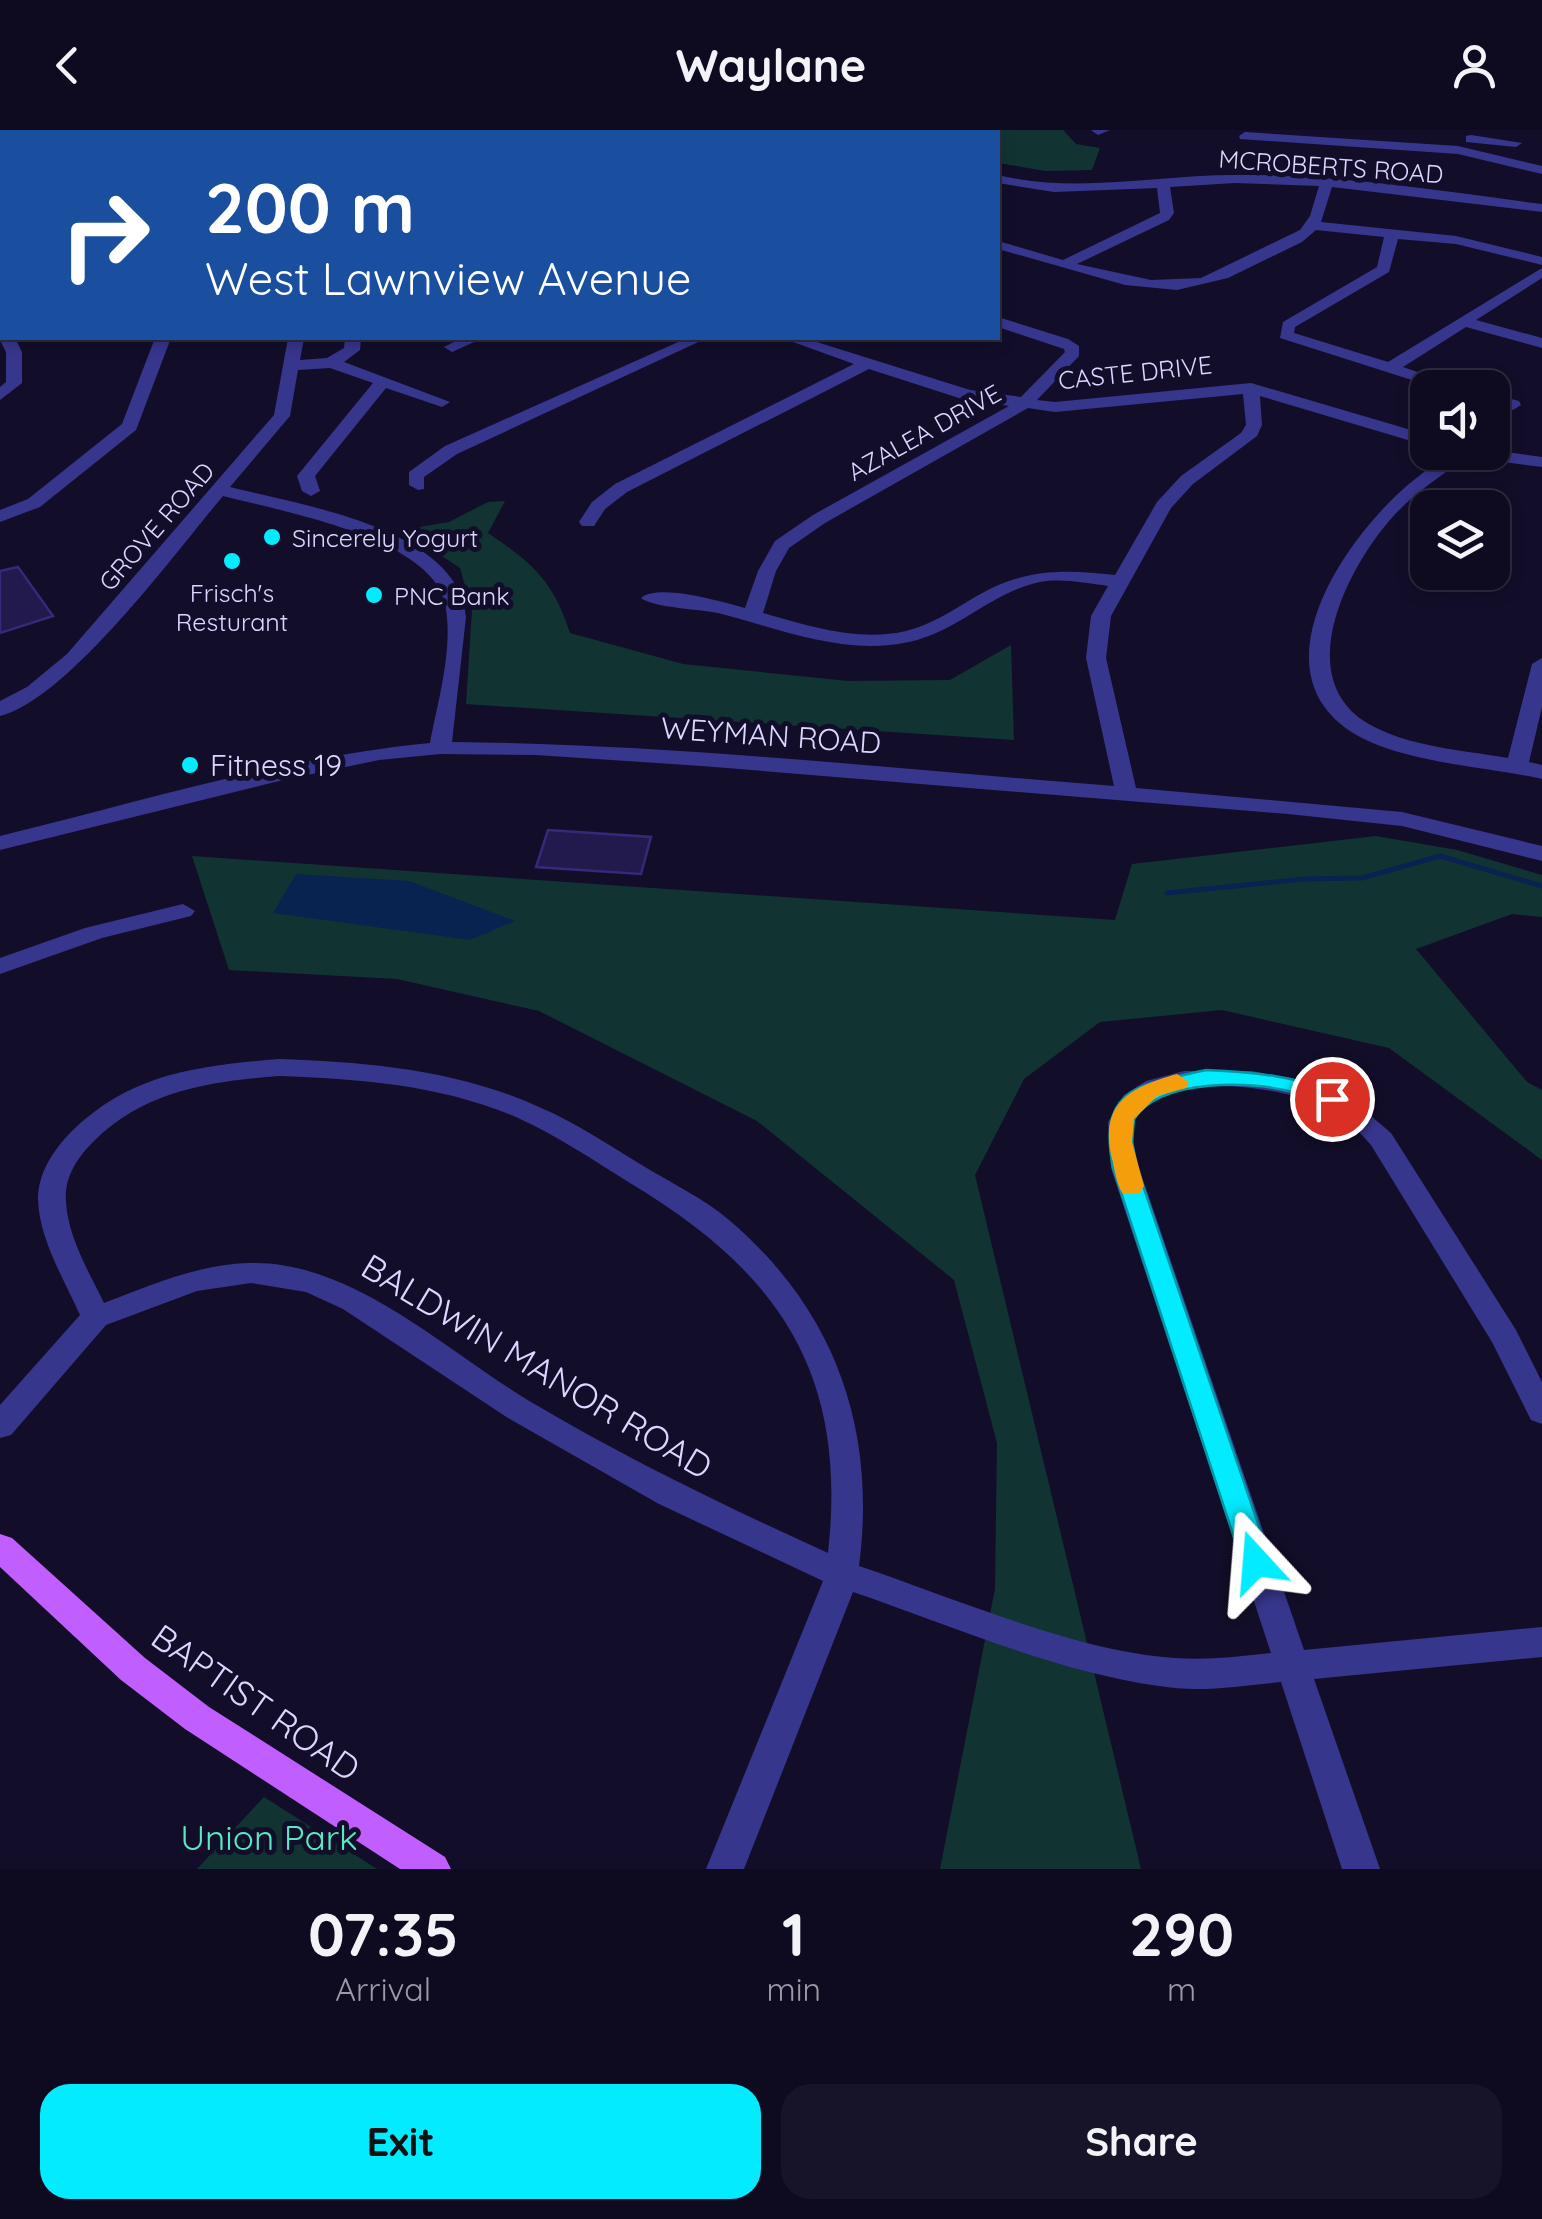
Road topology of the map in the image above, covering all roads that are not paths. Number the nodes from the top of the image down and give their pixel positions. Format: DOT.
graph roads {
  1 [pos="1294,130"];
  2 [pos="1364,130"];
  3 [pos="1245,136"];
  4 [pos="1278,136"];
  5 [pos="1519,137"];
  6 [pos="1483,155"];
  7 [pos="1542,170"];
  8 [pos="1000,179"];
  9 [pos="1163,184"];
  10 [pos="1326,185"];
  11 [pos="1542,208"];
  12 [pos="1315,226"];
  13 [pos="1392,234"];
  14 [pos="1000,246"];
  15 [pos="1542,261"];
  16 [pos="1066,263"];
  17 [pos="1540,276"];
  18 [pos="1466,322"];
  19 [pos="1000,323"];
  20 [pos="7,340"];
  21 [pos="162,340"];
  22 [pos="296,340"];
  23 [pos="353,340"];
  24 [pos="469,340"];
  25 [pos="695,340"];
  26 [pos="796,340"];
  27 [pos="1542,343"];
  28 [pos="452,347"];
  29 [pos="868,363"];
  30 [pos="330,364"];
  31 [pos="292,365"];
  32 [pos="1390,368"];
  33 [pos="1410,374"];
  34 [pos="382,381"];
  35 [pos="1251,388"];
  36 [pos="0,394"];
  37 [pos="442,402"];
  38 [pos="1024,404"];
  39 [pos="1510,404"];
  40 [pos="1513,405"];
  41 [pos="1410,436"];
  42 [pos="1510,458"];
  43 [pos="1542,462"];
  44 [pos="1441,470"];
  45 [pos="418,485"];
  46 [pos="220,490"];
  47 [pos="311,491"];
  48 [pos="0,517"];
  49 [pos="588,522"];
  50 [pos="1117,581"];
  51 [pos="651,598"];
  52 [pos="752,616"];
  53 [pos="1542,664"];
  54 [pos="0,710"];
  55 [pos="440,748"];
  56 [pos="1517,766"];
  57 [pos="1542,772"];
  58 [pos="1126,792"];
  59 [pos="0,843"];
  60 [pos="1542,854"];
  61 [pos="183,911"];
  62 [pos="0,966"];
  63 [pos="96,1318"];
  64 [pos="1542,1412"];
  65 [pos="0,1426"];
  66 [pos="0,1547"];
  67 [pos="841,1574"];
  68 [pos="1542,1642"];
  69 [pos="1292,1669"];
  70 [pos="432,1869"];
  71 [pos="725,1869"];
  72 [pos="1361,1869"];
  1 -- 4 [label="street"];
  2 -- 5 [label="street"];
  3 -- 4 [label="street"];
  4 -- 6 [label="street"];
  5 -- 6 [label="street"];
  6 -- 7 [label="street"];
  8 -- 9 [label="street, MCROBERTS ROAD"];
  9 -- 10 [label="street, MCROBERTS ROAD"];
  9 -- 16 [label="street"];
  10 -- 11 [label="street, MCROBERTS ROAD"];
  10 -- 12 [label="street"];
  12 -- 13 [label="street"];
  12 -- 16 [label="street"];
  13 -- 15 [label="street"];
  13 -- 32 [label="street"];
  14 -- 16 [label="street"];
  17 -- 18 [label="street"];
  18 -- 27 [label="street"];
  18 -- 32 [label="street"];
  19 -- 38 [label="street, AZALEA DRIVE"];
  20 -- 36 [label="street"];
  21 -- 48 [label="street"];
  22 -- 31 [label="street, GROVE ROAD"];
  23 -- 30 [label="street"];
  24 -- 28 [label="street"];
  25 -- 45 [label="street"];
  26 -- 29 [label="street, CASTE DRIVE"];
  29 -- 38 [label="street, CASTE DRIVE"];
  29 -- 49 [label="street"];
  30 -- 31 [label="street"];
  30 -- 34 [label="street"];
  31 -- 46 [label="street, GROVE ROAD"];
  32 -- 33 [label="street"];
  34 -- 37 [label="street"];
  34 -- 47 [label="street"];
  35 -- 38 [label="street, CASTE DRIVE"];
  35 -- 41 [label="street, CASTE DRIVE"];
  35 -- 50 [label="street"];
  38 -- 52 [label="street, AZALEA DRIVE"];
  39 -- 40 [label="street"];
  42 -- 43 [label="street"];
  44 -- 56 [label="street"];
  46 -- 54 [label="street, GROVE ROAD"];
  46 -- 55 [label="street"];
  50 -- 52 [label="street"];
  50 -- 58 [label="street"];
  51 -- 52 [label="street"];
  53 -- 56 [label="street"];
  55 -- 58 [label="street, WEYMAN ROAD"];
  55 -- 59 [label="street, WEYMAN ROAD"];
  56 -- 57 [label="street"];
  58 -- 60 [label="street, WEYMAN ROAD"];
  61 -- 62 [label="street"];
  63 -- 65 [label="street, BALDWIN MANOR ROAD"];
  63 -- 67 [label="street, BALDWIN MANOR ROAD"];
  63 -- 67 [label="street"];
  64 -- 69 [label="street"];
  66 -- 70 [label="main road, BAPTIST ROAD"];
  67 -- 69 [label="street, BALDWIN MANOR ROAD"];
  67 -- 71 [label="street"];
  68 -- 69 [label="street, BALDWIN MANOR ROAD"];
  69 -- 72 [label="street"];
}
